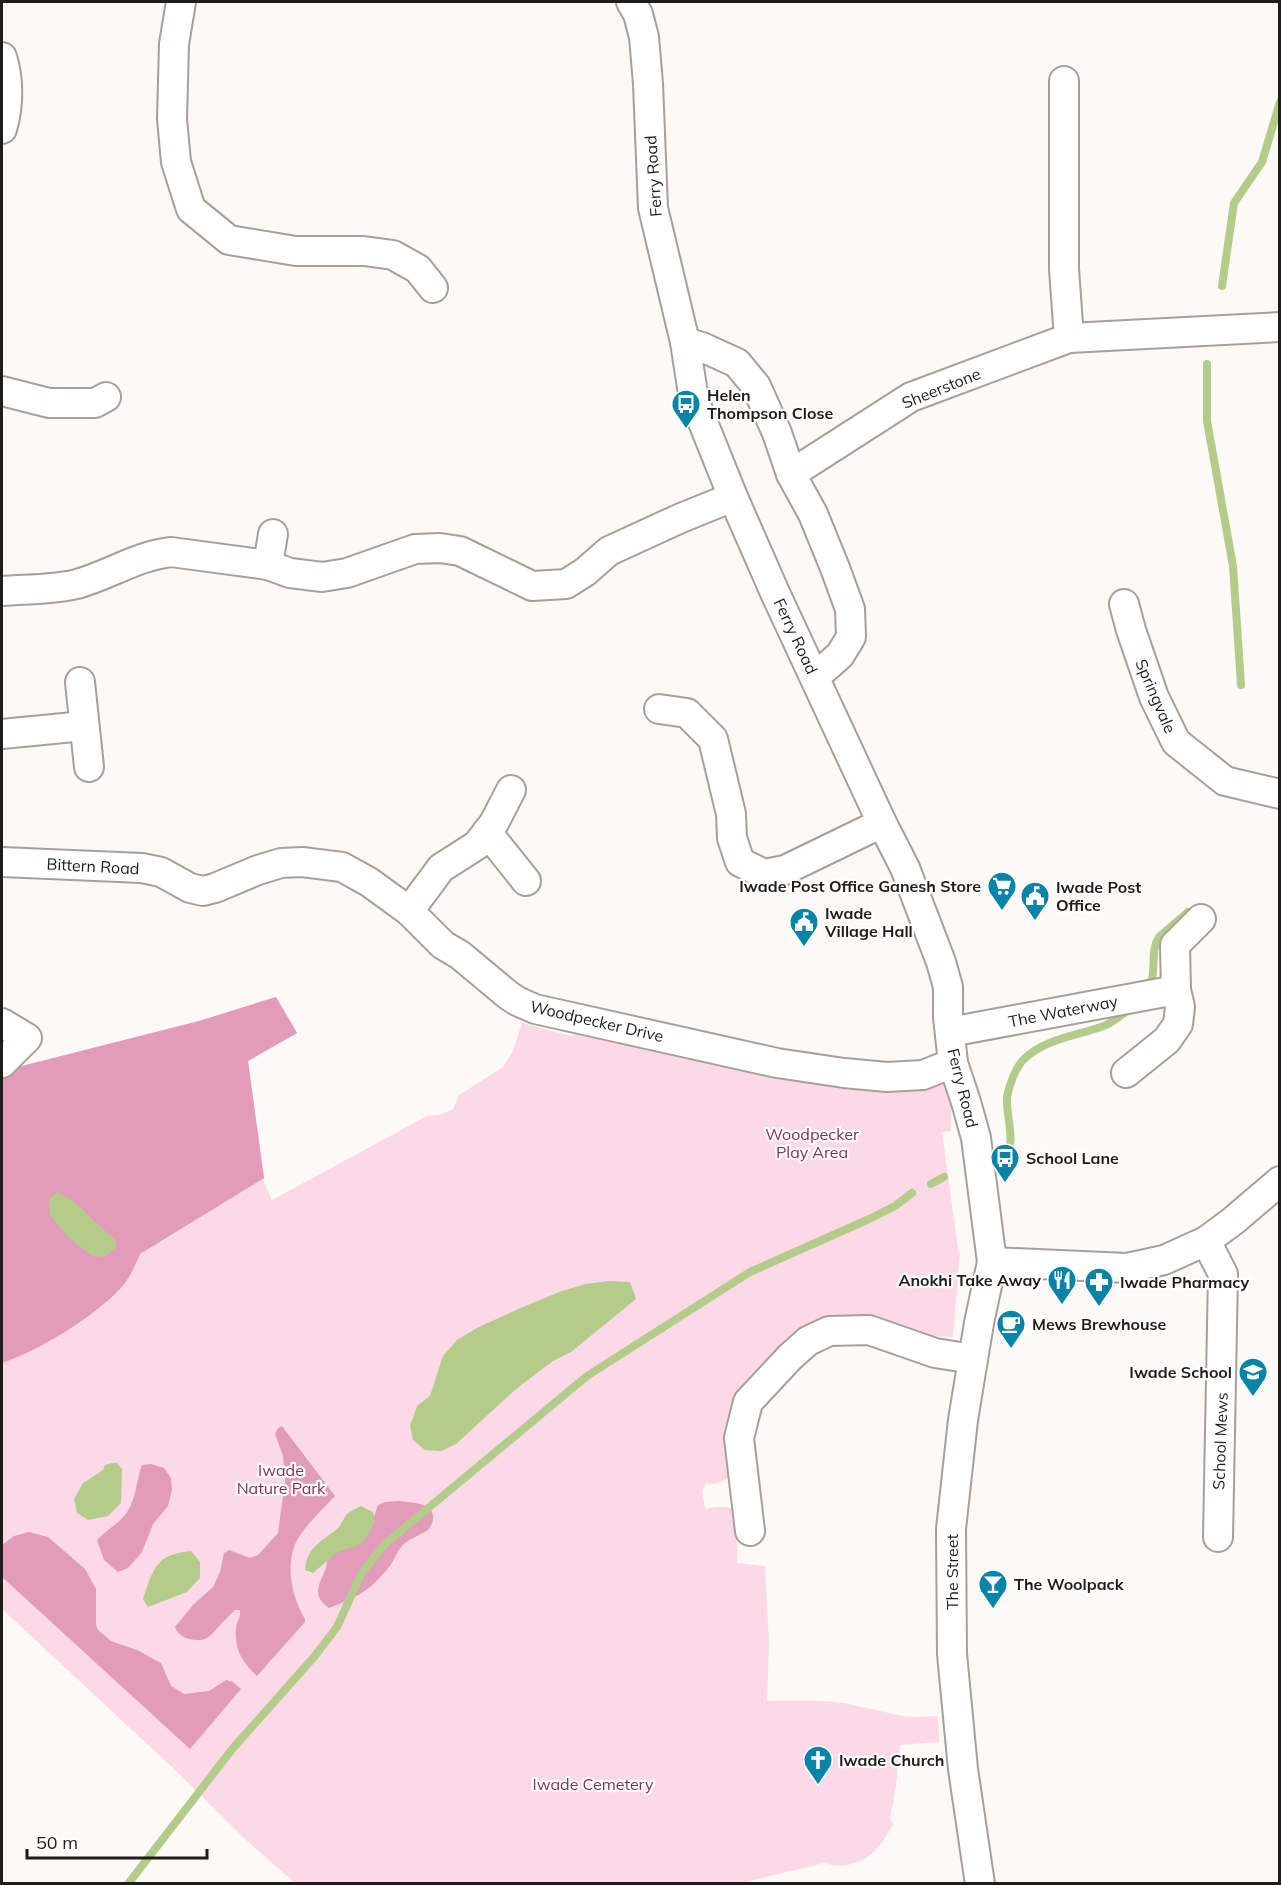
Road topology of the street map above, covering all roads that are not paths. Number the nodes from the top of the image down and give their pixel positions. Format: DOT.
graph roads {
  1 [pos="181,2"];
  2 [pos="631,2"];
  3 [pos="2,57"];
  4 [pos="1064,81"];
  5 [pos="2,129"];
  6 [pos="428,270"];
  7 [pos="1280,327"];
  8 [pos="1069,338"];
  9 [pos="685,342"];
  10 [pos="2,391"];
  11 [pos="106,397"];
  12 [pos="791,474"];
  13 [pos="733,497"];
  14 [pos="273,534"];
  15 [pos="268,565"];
  16 [pos="2,591"];
  17 [pos="1124,604"];
  18 [pos="815,677"];
  19 [pos="80,682"];
  20 [pos="659,709"];
  21 [pos="84,726"];
  22 [pos="2,734"];
  23 [pos="89,767"];
  24 [pos="511,790"];
  25 [pos="1280,794"];
  26 [pos="882,824"];
  27 [pos="487,832"];
  28 [pos="2,862"];
  29 [pos="526,881"];
  30 [pos="215,888"];
  31 [pos="409,911"];
  32 [pos="1201,919"];
  33 [pos="1155,994"];
  34 [pos="2,1023"];
  35 [pos="950,1032"];
  36 [pos="2,1063"];
  37 [pos="953,1064"];
  38 [pos="1126,1073"];
  39 [pos="1280,1181"];
  40 [pos="1206,1241"];
  41 [pos="992,1263"];
  42 [pos="973,1359"];
  43 [pos="750,1531"];
  44 [pos="1218,1537"];
  45 [pos="981,1884"];
  1 -- 6 [label="street"];
  2 -- 9 [label="street, Ferry Road"];
  3 -- 5 [label="street"];
  4 -- 8 [label="street"];
  7 -- 8 [label="street, Sheerstone"];
  8 -- 12 [label="street, Sheerstone"];
  9 -- 12 [label="street"];
  9 -- 13 [label="street, Ferry Road"];
  10 -- 11 [label="street"];
  12 -- 18 [label="street"];
  13 -- 15 [label="street"];
  13 -- 18 [label="street, Ferry Road"];
  14 -- 15 [label="street"];
  15 -- 16 [label="street"];
  17 -- 25 [label="street, Springvale"];
  18 -- 26 [label="street, Ferry Road"];
  19 -- 21 [label="street"];
  20 -- 26 [label="street"];
  21 -- 22 [label="street"];
  21 -- 23 [label="street"];
  24 -- 27 [label="street"];
  26 -- 35 [label="street, Ferry Road"];
  27 -- 29 [label="street"];
  27 -- 31 [label="street"];
  28 -- 30 [label="street, Bittern Road"];
  30 -- 31 [label="street, Woodpecker Drive"];
  31 -- 37 [label="street, Woodpecker Drive"];
  32 -- 33 [label="street"];
  33 -- 35 [label="street, The Waterway"];
  33 -- 38 [label="street"];
  34 -- 36 [label="street"];
  35 -- 37 [label="street, Ferry Road"];
  37 -- 41 [label="street, Ferry Road"];
  39 -- 40 [label="street"];
  40 -- 41 [label="street"];
  40 -- 44 [label="street, School Mews"];
  41 -- 42 [label="street, The Street"];
  42 -- 43 [label="street"];
  42 -- 45 [label="street, The Street"];
}
